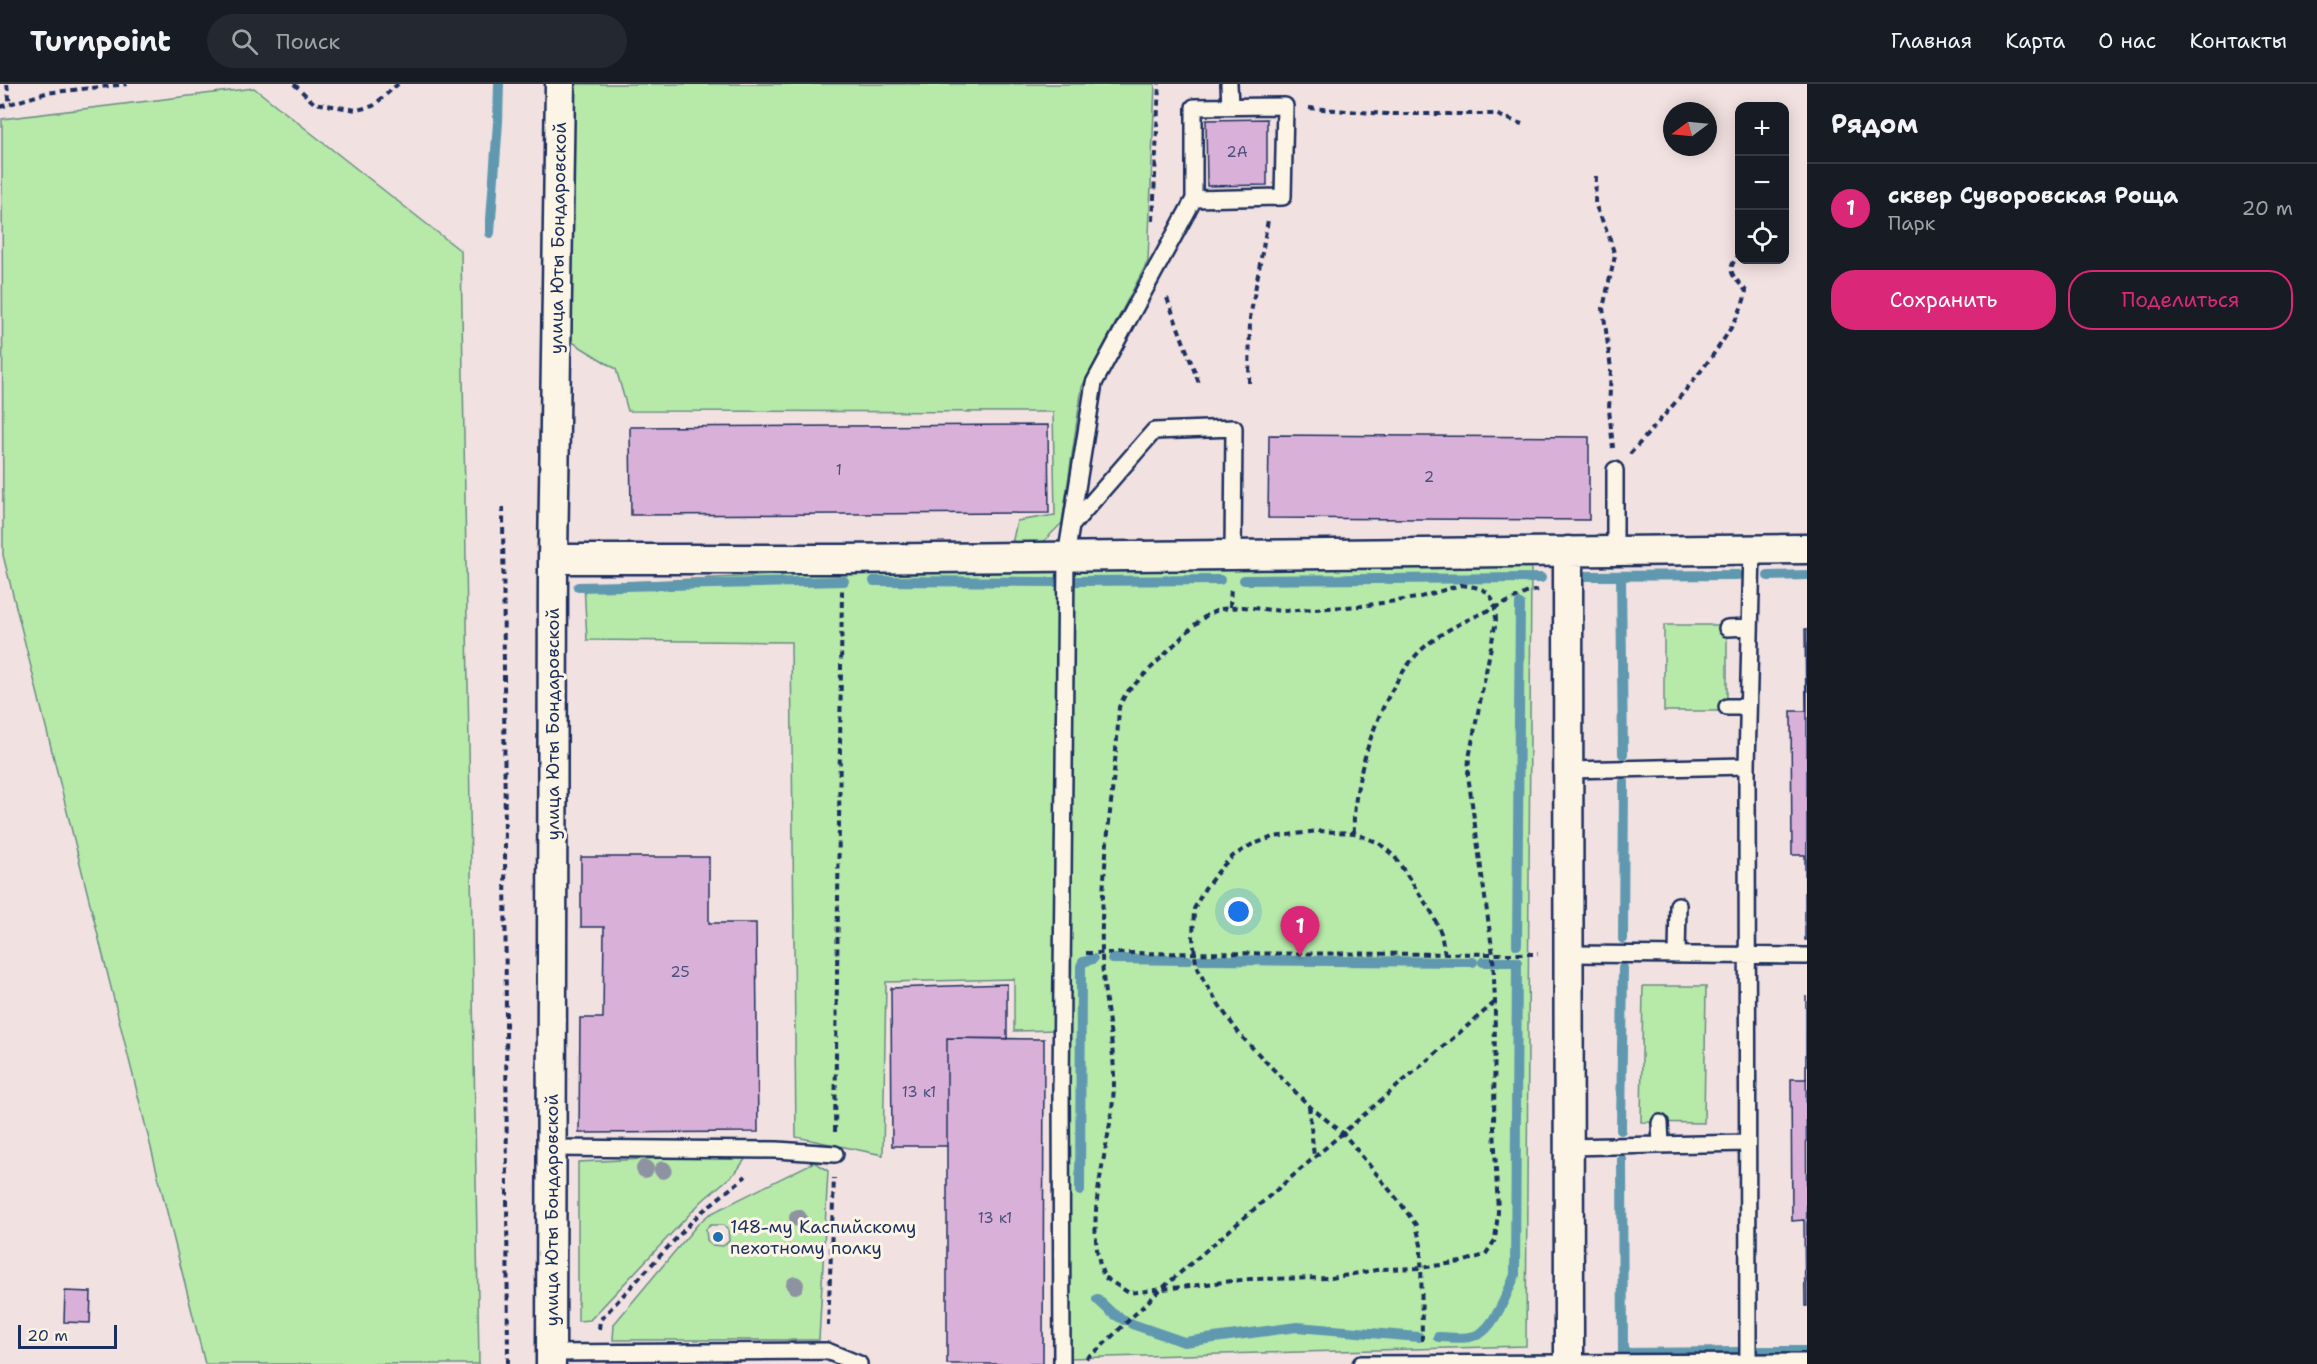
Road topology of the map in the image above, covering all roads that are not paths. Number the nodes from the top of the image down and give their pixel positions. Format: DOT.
graph roads {
  1 [pos="560,84"];
  2 [pos="1229,84"];
  3 [pos="1230,106"];
  4 [pos="1194,199"];
  5 [pos="1615,470"];
  6 [pos="1071,526"];
  7 [pos="1752,549"];
  8 [pos="1807,549"];
  9 [pos="1568,551"];
  10 [pos="1615,551"];
  11 [pos="1233,555"];
  12 [pos="1066,557"];
  13 [pos="553,559"];
  14 [pos="1750,627"];
  15 [pos="1727,628"];
  16 [pos="1727,707"];
  17 [pos="1748,707"];
  18 [pos="1747,766"];
  19 [pos="1568,770"];
  20 [pos="1678,905"];
  21 [pos="1569,954"];
  22 [pos="1677,955"];
  23 [pos="1747,956"];
  24 [pos="1807,956"];
  25 [pos="1660,1123"];
  26 [pos="1747,1143"];
  27 [pos="1661,1145"];
  28 [pos="1568,1147"];
  29 [pos="552,1148"];
  30 [pos="835,1154"];
  31 [pos="551,1358"];
  32 [pos="1748,1362"];
  33 [pos="1807,1362"];
  34 [pos="1424,1363"];
  35 [pos="1569,1363"];
  36 [pos="1783,1363"];
  37 [pos="859,1364"];
  38 [pos="1062,1364"];
  39 [pos="1361,1364"];
  1 -- 13 [label="street, улица Юты Бондаровской"];
  2 -- 3 [label="lane"];
  3 -- 4 [label="lane"];
  3 -- 4 [label="lane"];
  4 -- 6 [label="lane"];
  5 -- 10 [label="lane"];
  6 -- 11 [label="lane"];
  6 -- 12 [label="lane"];
  7 -- 8 [label="street"];
  7 -- 10 [label="street"];
  7 -- 14 [label="lane"];
  9 -- 10 [label="street"];
  9 -- 11 [label="street"];
  9 -- 19 [label="street"];
  11 -- 12 [label="street"];
  12 -- 13 [label="street"];
  12 -- 38 [label="lane"];
  13 -- 29 [label="street, улица Юты Бондаровской"];
  14 -- 15 [label="lane"];
  14 -- 17 [label="lane"];
  16 -- 17 [label="lane"];
  17 -- 18 [label="lane"];
  18 -- 19 [label="lane"];
  18 -- 23 [label="lane"];
  19 -- 21 [label="street"];
  20 -- 22 [label="lane"];
  21 -- 22 [label="lane"];
  21 -- 28 [label="street"];
  22 -- 23 [label="lane"];
  23 -- 24 [label="lane"];
  23 -- 26 [label="lane"];
  25 -- 27 [label="lane"];
  26 -- 27 [label="lane"];
  26 -- 32 [label="lane"];
  27 -- 28 [label="lane"];
  28 -- 35 [label="street"];
  29 -- 30 [label="lane"];
  29 -- 31 [label="street, улица Юты Бондаровской"];
  31 -- 37 [label="lane"];
  32 -- 35 [label="lane"];
  32 -- 36 [label="lane"];
  33 -- 36 [label="lane"];
  34 -- 35 [label="lane"];
  34 -- 39 [label="lane"];
}
